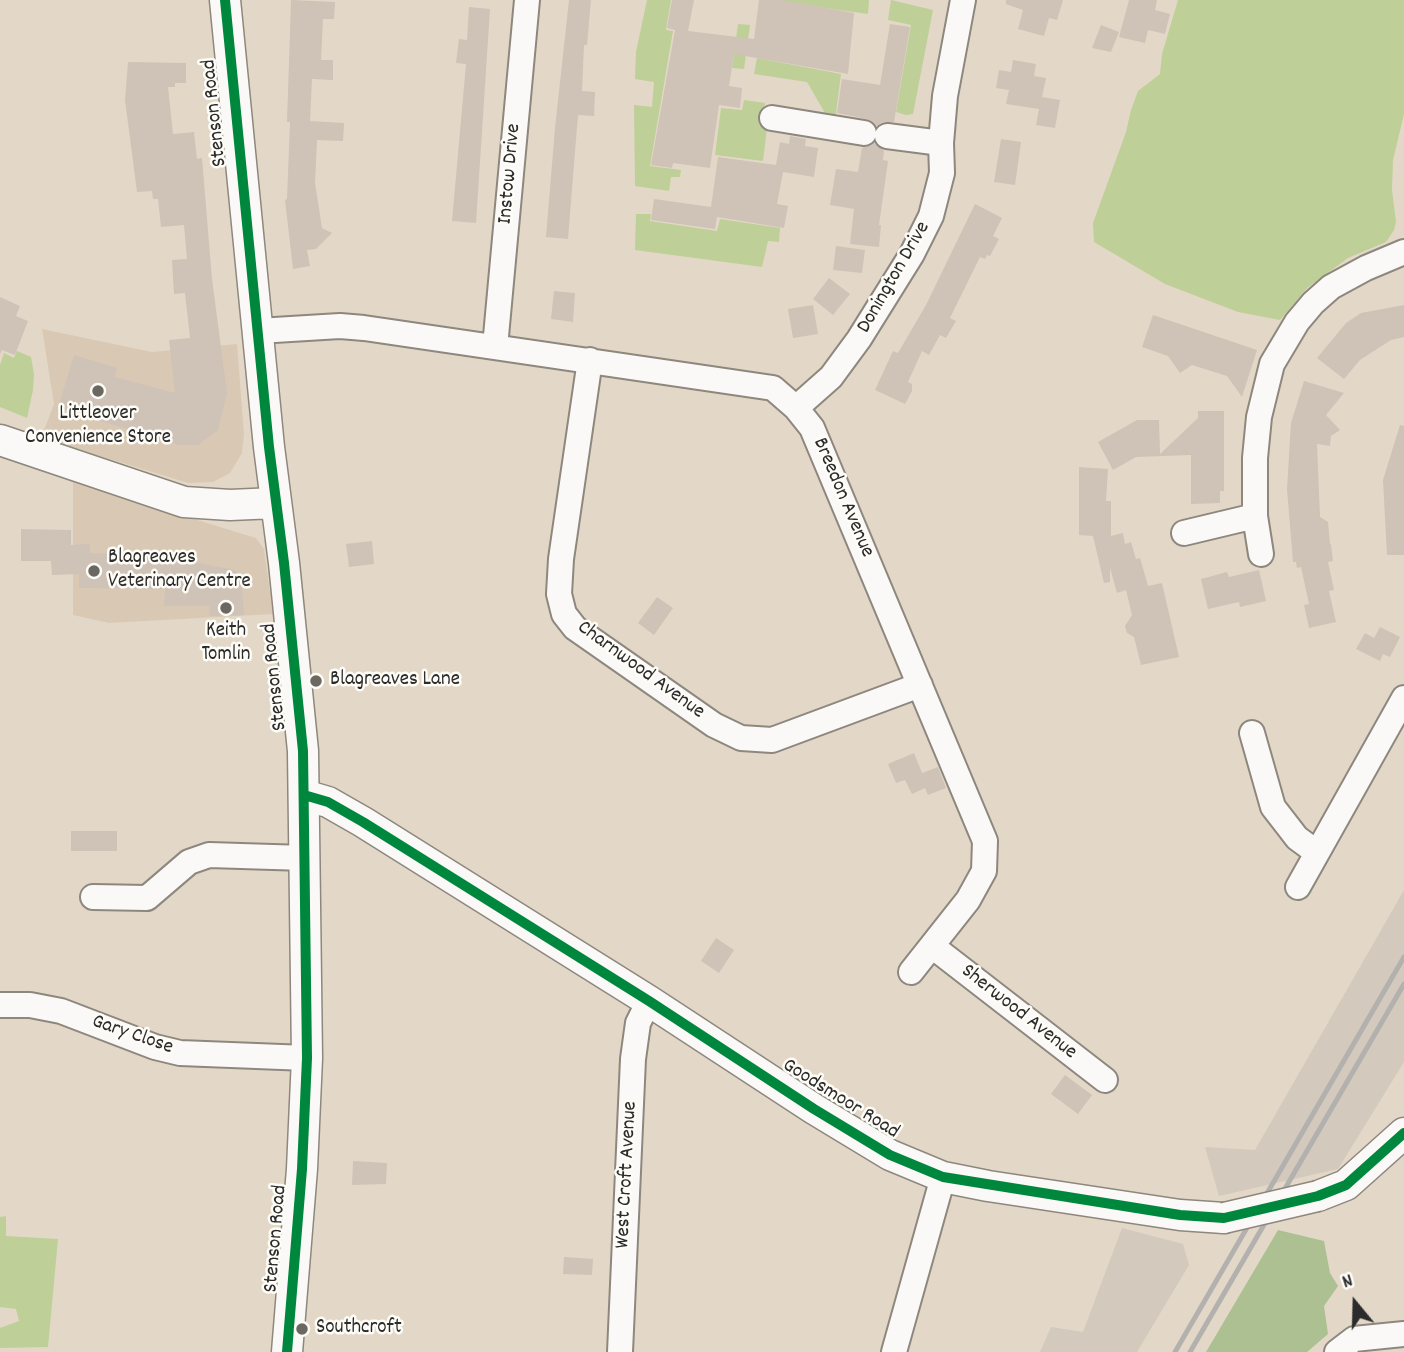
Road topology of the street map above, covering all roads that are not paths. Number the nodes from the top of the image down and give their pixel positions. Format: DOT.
graph roads {
  1 [pos="225,0"];
  2 [pos="527,0"];
  3 [pos="963,0"];
  4 [pos="772,118"];
  5 [pos="941,143"];
  6 [pos="1404,252"];
  7 [pos="258,331"];
  8 [pos="495,347"];
  9 [pos="590,360"];
  10 [pos="796,408"];
  11 [pos="0,440"];
  12 [pos="275,503"];
  13 [pos="1255,516"];
  14 [pos="1184,533"];
  15 [pos="1261,554"];
  16 [pos="920,685"];
  17 [pos="1404,698"];
  18 [pos="1252,733"];
  19 [pos="304,794"];
  20 [pos="1316,852"];
  21 [pos="305,858"];
  22 [pos="1298,887"];
  23 [pos="93,897"];
  24 [pos="932,946"];
  25 [pos="911,972"];
  26 [pos="649,1001"];
  27 [pos="0,1005"];
  28 [pos="307,1058"];
  29 [pos="1105,1080"];
  30 [pos="1404,1133"];
  31 [pos="943,1177"];
  32 [pos="1404,1334"];
  33 [pos="287,1352"];
  34 [pos="620,1352"];
  35 [pos="894,1352"];
  36 [pos="1337,1352"];
  1 -- 7 [label="street, Stenson Road"];
  2 -- 8 [label="street, Instow Drive"];
  3 -- 5 [label="street, Donington Drive"];
  4 -- 5 [label="street"];
  5 -- 10 [label="street, Donington Drive"];
  6 -- 13 [label="street"];
  7 -- 8 [label="street, Breedon Avenue"];
  7 -- 12 [label="street, Stenson Road"];
  8 -- 9 [label="street, Breedon Avenue"];
  9 -- 10 [label="street, Breedon Avenue"];
  9 -- 16 [label="street, Charnwood Avenue"];
  10 -- 16 [label="street, Breedon Avenue"];
  11 -- 12 [label="street"];
  12 -- 19 [label="street, Stenson Road"];
  13 -- 14 [label="street"];
  13 -- 15 [label="street"];
  16 -- 24 [label="street, Breedon Avenue"];
  17 -- 20 [label="street"];
  18 -- 20 [label="street"];
  19 -- 21 [label="street, Stenson Road"];
  19 -- 26 [label="street, Goodsmoor Road"];
  20 -- 22 [label="street"];
  21 -- 23 [label="street"];
  21 -- 28 [label="street, Stenson Road"];
  24 -- 25 [label="street, Breedon Avenue"];
  24 -- 29 [label="street, Sherwood Avenue"];
  26 -- 31 [label="street, Goodsmoor Road"];
  26 -- 34 [label="street, West Croft Avenue"];
  27 -- 28 [label="street, Gary Close"];
  28 -- 33 [label="street, Stenson Road"];
  30 -- 31 [label="street, Goodsmoor Road, bridge"];
  31 -- 35 [label="street"];
  32 -- 36 [label="street"];
}
